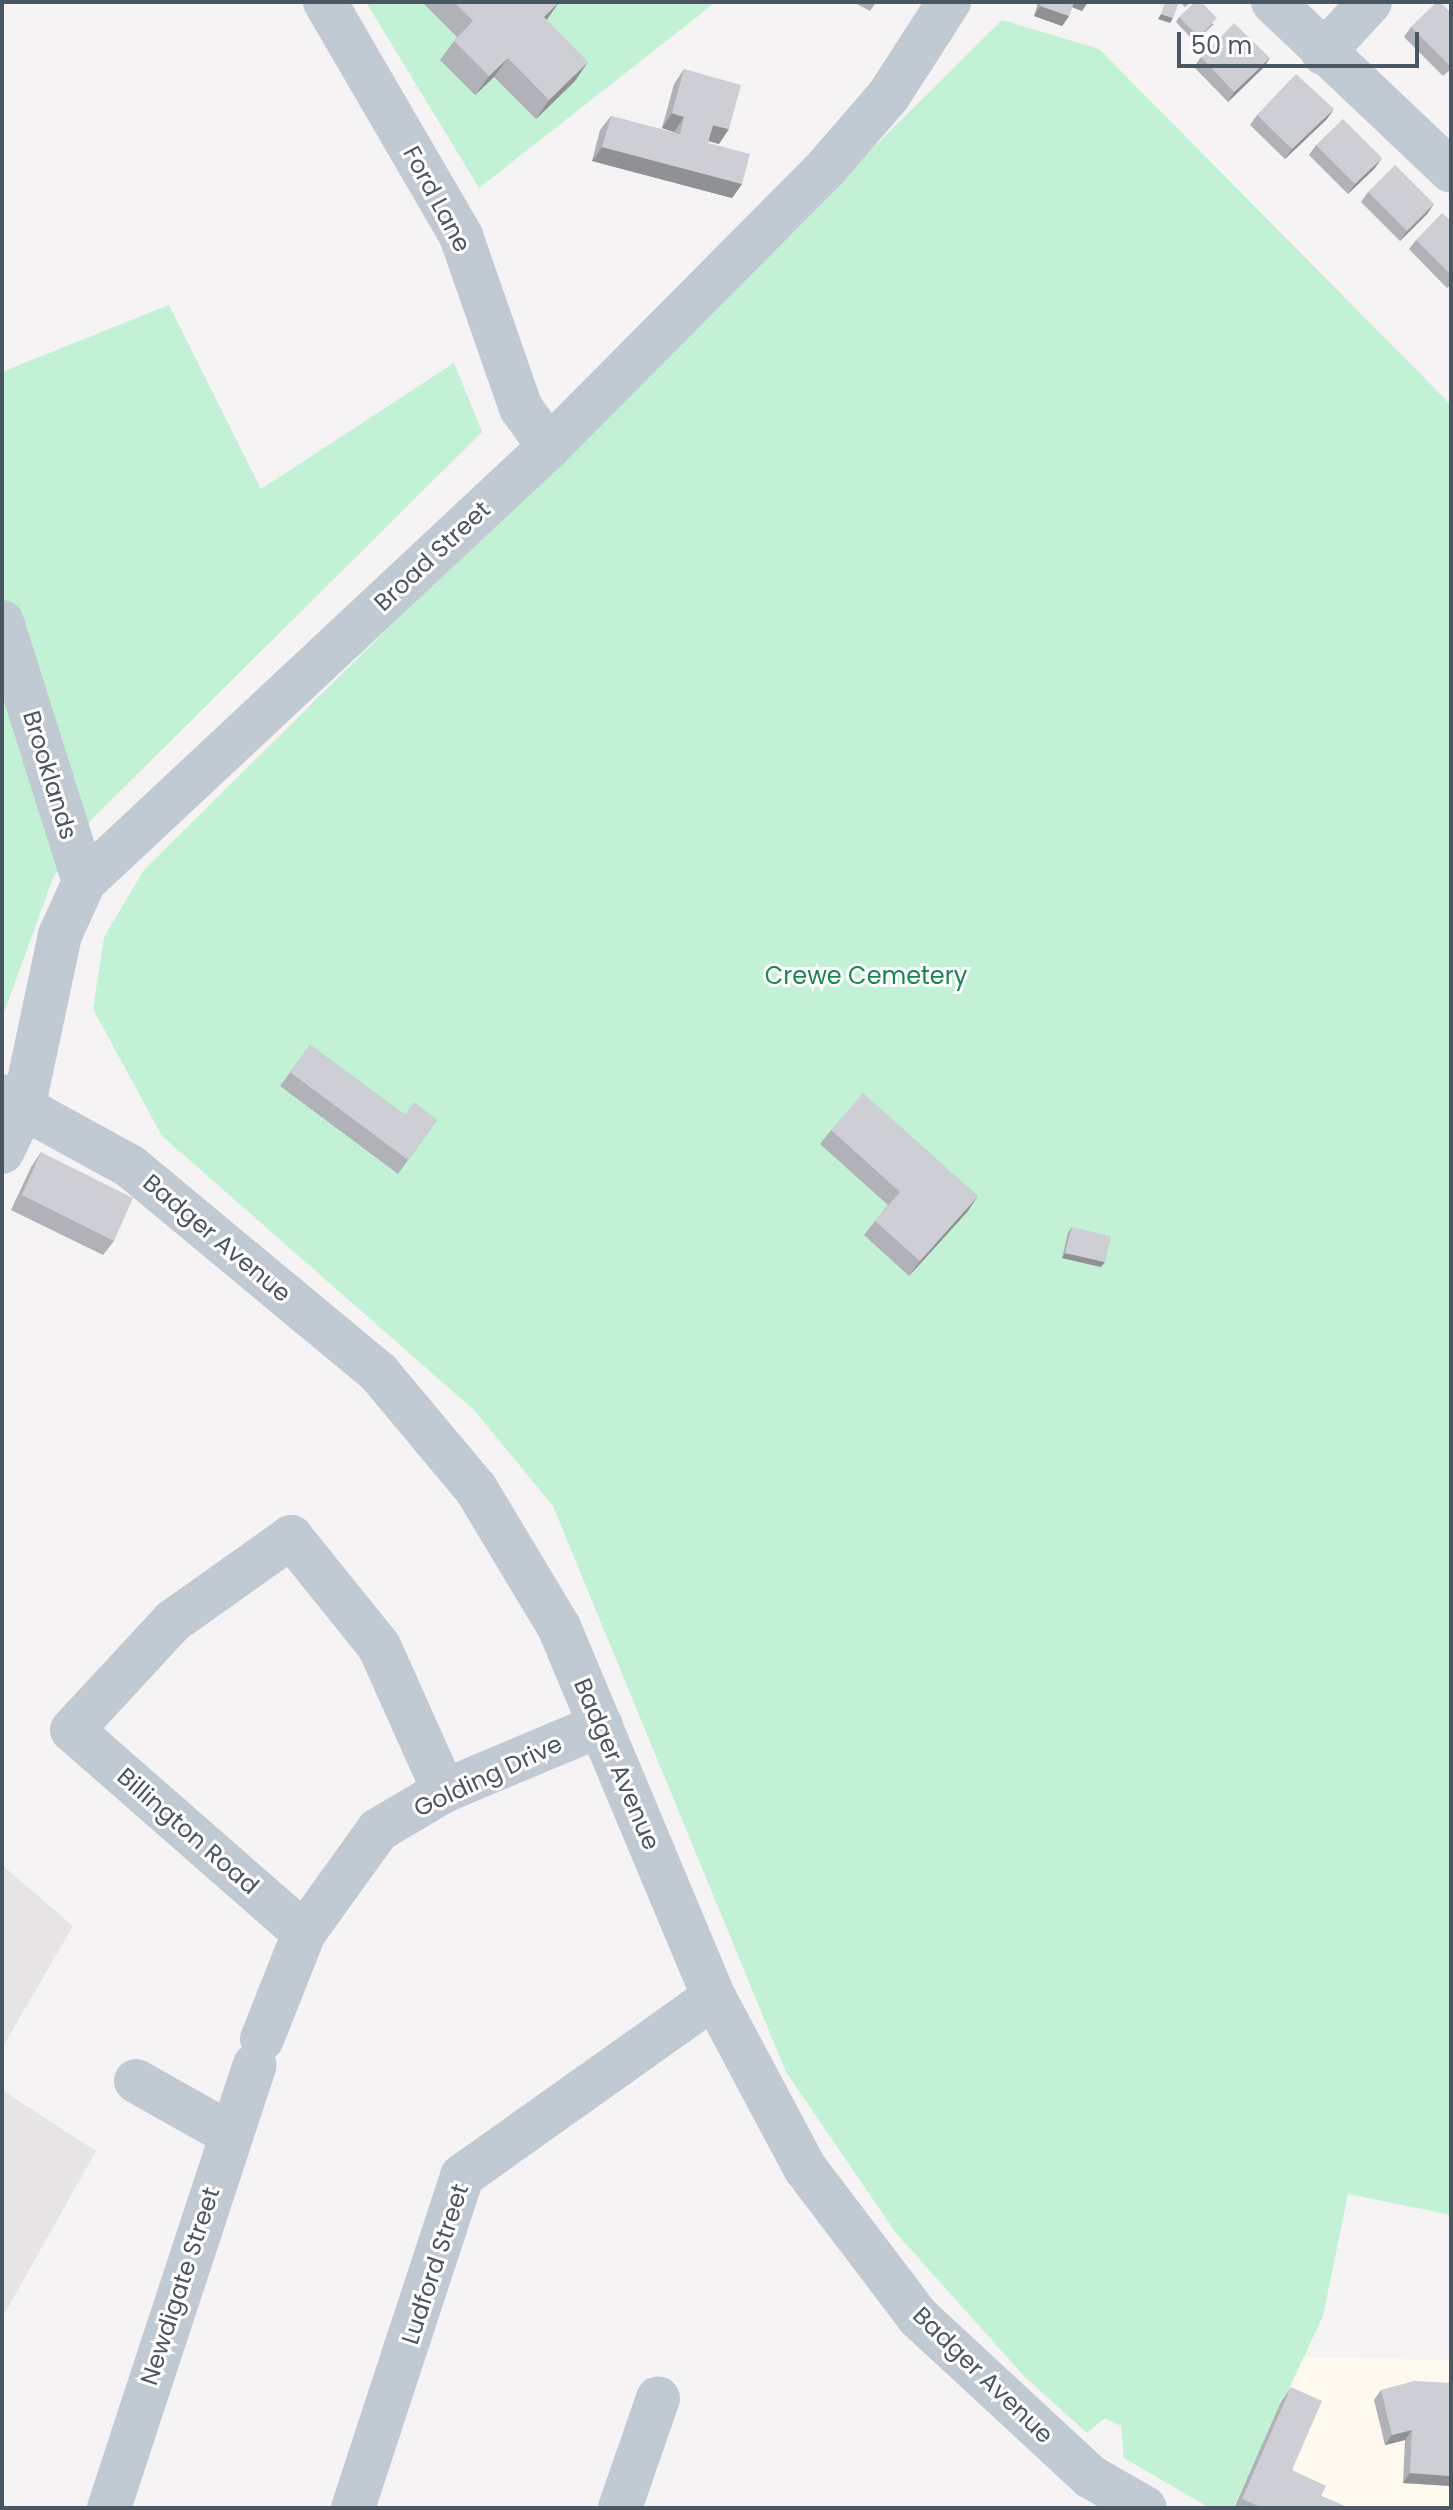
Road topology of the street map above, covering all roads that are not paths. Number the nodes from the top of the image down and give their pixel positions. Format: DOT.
graph roads {
  1 [pos="325,2"];
  2 [pos="949,2"];
  3 [pos="1273,2"];
  4 [pos="1370,2"];
  5 [pos="1323,53"];
  6 [pos="1451,171"];
  7 [pos="549,447"];
  8 [pos="2,622"];
  9 [pos="84,882"];
  10 [pos="13,1102"];
  11 [pos="2,1152"];
  12 [pos="601,1725"];
  13 [pos="444,1791"];
  14 [pos="304,1933"];
  15 [pos="714,1997"];
  16 [pos="259,2052"];
  17 [pos="136,2081"];
  18 [pos="230,2134"];
  19 [pos="658,2398"];
  20 [pos="109,2508"];
  21 [pos="353,2508"];
  22 [pos="620,2508"];
  23 [pos="1145,2508"];
  1 -- 7 [label="street, Ford Lane"];
  2 -- 7 [label="street, Broad Street"];
  3 -- 5 [label="street"];
  4 -- 5 [label="street"];
  5 -- 6 [label="street"];
  7 -- 9 [label="street, Broad Street"];
  8 -- 9 [label="street, Brooklands"];
  9 -- 10 [label="street, Broad Street"];
  10 -- 11 [label="street, Broad Street"];
  10 -- 12 [label="street, Badger Avenue"];
  12 -- 13 [label="street, Golding Drive"];
  12 -- 15 [label="street, Badger Avenue"];
  13 -- 14 [label="street, Golding Drive"];
  13 -- 14 [label="street, Billington Road"];
  14 -- 16 [label="street, Golding Drive"];
  15 -- 21 [label="street, Ludford Street"];
  15 -- 23 [label="street, Badger Avenue"];
  16 -- 18 [label="street, Newdigate Street"];
  17 -- 18 [label="street"];
  18 -- 20 [label="street, Newdigate Street"];
  19 -- 22 [label="street"];
}
